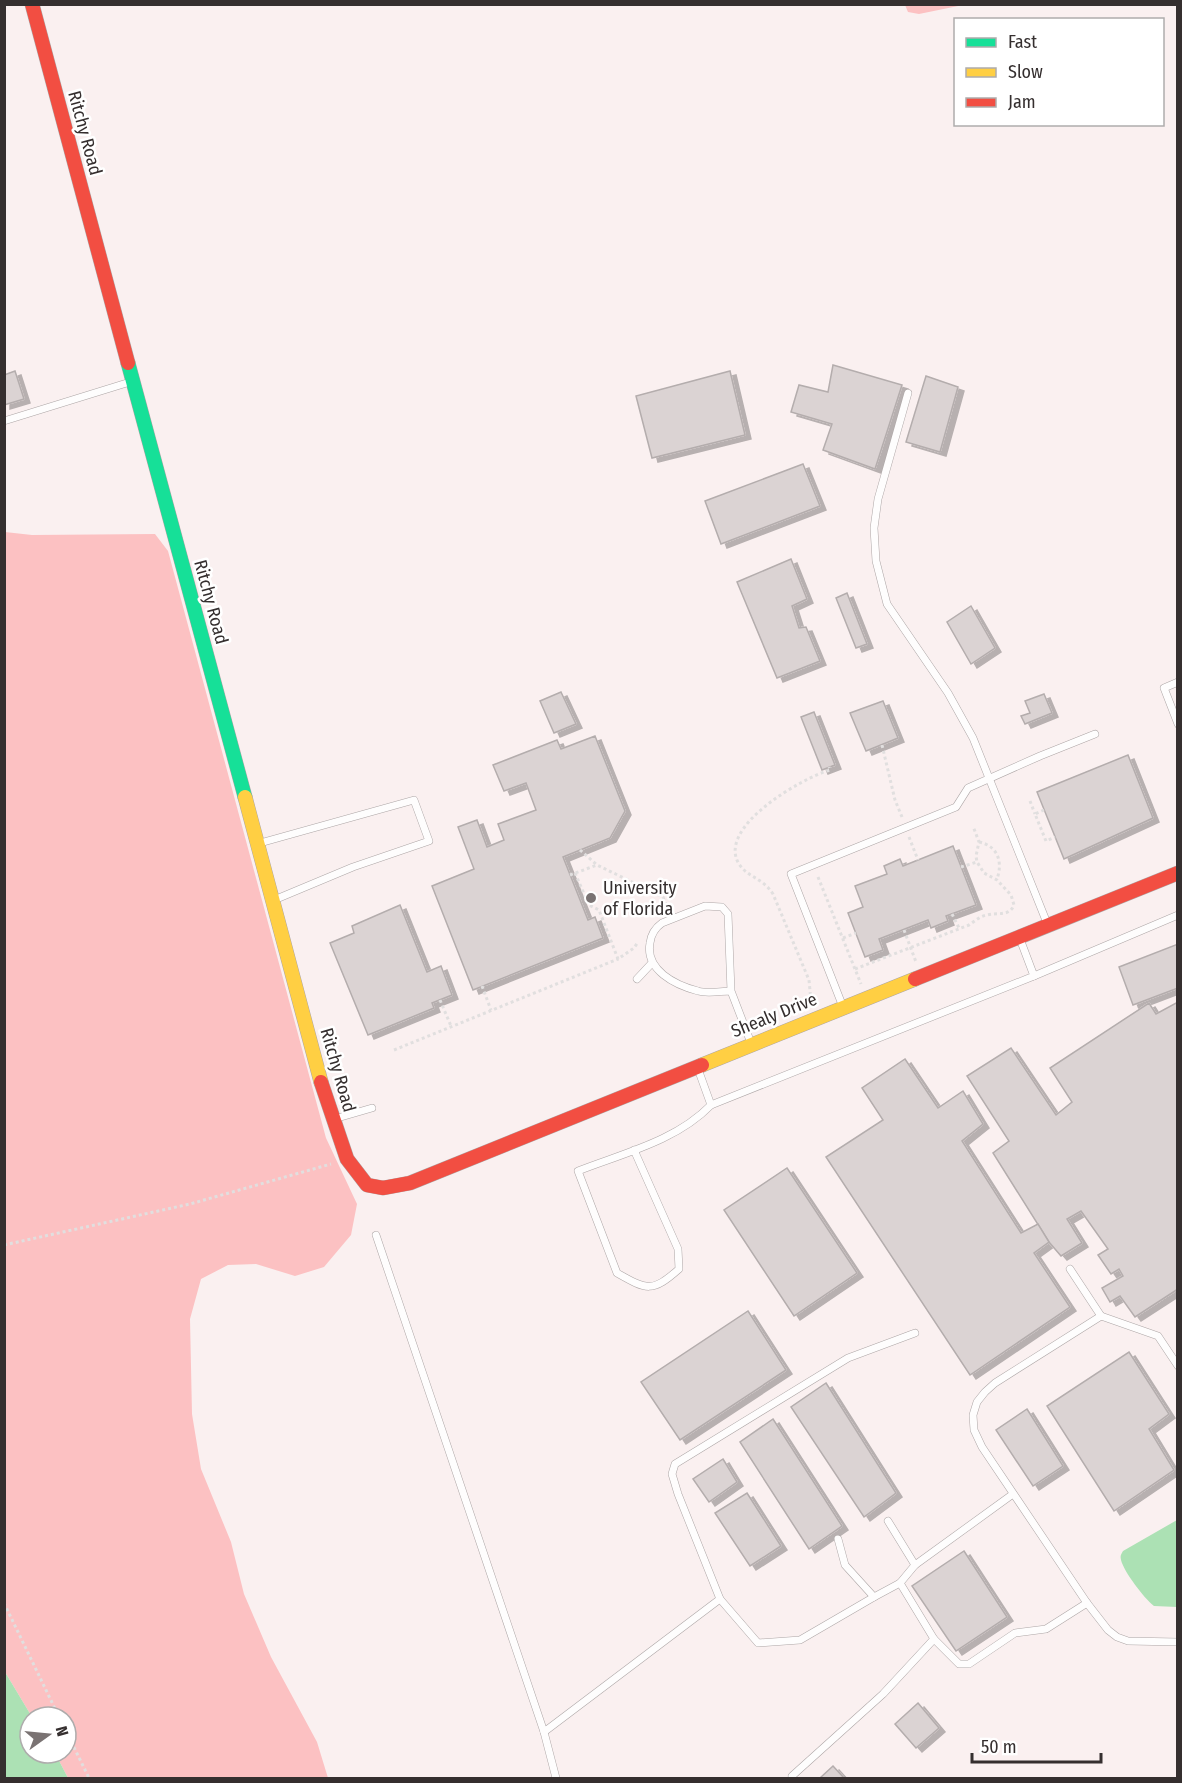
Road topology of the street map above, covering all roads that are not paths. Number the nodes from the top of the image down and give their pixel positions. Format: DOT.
graph roads {
  1 [pos="32,4"];
  2 [pos="132,381"];
  3 [pos="908,393"];
  4 [pos="4,421"];
  5 [pos="1178,682"];
  6 [pos="1178,724"];
  7 [pos="1095,734"];
  8 [pos="989,778"];
  9 [pos="257,843"];
  10 [pos="1178,873"];
  11 [pos="273,901"];
  12 [pos="1178,915"];
  13 [pos="1048,925"];
  14 [pos="1019,936"];
  15 [pos="651,964"];
  16 [pos="1034,976"];
  17 [pos="637,979"];
  18 [pos="731,991"];
  19 [pos="843,1007"];
  20 [pos="751,1044"];
  21 [pos="697,1066"];
  22 [pos="711,1104"];
  23 [pos="372,1108"];
  24 [pos="333,1119"];
  25 [pos="634,1150"];
  26 [pos="383,1188"];
  27 [pos="376,1234"];
  28 [pos="1070,1269"];
  29 [pos="1101,1316"];
  30 [pos="915,1333"];
  31 [pos="1178,1366"];
  32 [pos="1013,1494"];
  33 [pos="888,1521"];
  34 [pos="838,1539"];
  35 [pos="915,1565"];
  36 [pos="900,1583"];
  37 [pos="874,1597"];
  38 [pos="720,1599"];
  39 [pos="1086,1602"];
  40 [pos="934,1639"];
  41 [pos="1178,1642"];
  42 [pos="544,1732"];
  43 [pos="792,1776"];
  44 [pos="556,1779"];
  1 -- 2 [label="street, Ritchy Road"];
  2 -- 4 [label="lane"];
  2 -- 9 [label="street, Ritchy Road"];
  3 -- 8 [label="lane"];
  5 -- 6 [label="lane"];
  7 -- 8 [label="lane"];
  8 -- 13 [label="lane"];
  8 -- 19 [label="lane"];
  9 -- 11 [label="street, Ritchy Road"];
  9 -- 11 [label="lane"];
  10 -- 13 [label="street, Shealy Drive"];
  11 -- 24 [label="street, Ritchy Road"];
  12 -- 16 [label="lane"];
  13 -- 14 [label="street, Shealy Drive"];
  14 -- 16 [label="lane"];
  14 -- 19 [label="street, Shealy Drive"];
  15 -- 17 [label="lane"];
  15 -- 18 [label="lane"];
  15 -- 18 [label="lane"];
  16 -- 22 [label="lane"];
  18 -- 20 [label="lane"];
  19 -- 20 [label="street, Shealy Drive"];
  20 -- 21 [label="street, Shealy Drive"];
  21 -- 22 [label="lane"];
  21 -- 26 [label="street, Shealy Drive"];
  22 -- 25 [label="lane"];
  23 -- 24 [label="lane"];
  24 -- 26 [label="street, Ritchy Road"];
  25 -- 25 [label="lane"];
  27 -- 42 [label="lane"];
  28 -- 29 [label="lane"];
  29 -- 31 [label="lane"];
  29 -- 32 [label="lane"];
  30 -- 38 [label="lane"];
  32 -- 35 [label="lane"];
  32 -- 39 [label="lane"];
  33 -- 35 [label="lane"];
  34 -- 37 [label="lane"];
  35 -- 36 [label="lane"];
  36 -- 37 [label="lane"];
  36 -- 40 [label="lane"];
  37 -- 38 [label="lane"];
  38 -- 42 [label="lane"];
  39 -- 40 [label="lane"];
  39 -- 41 [label="lane"];
  40 -- 43 [label="lane"];
  42 -- 44 [label="lane"];
}
